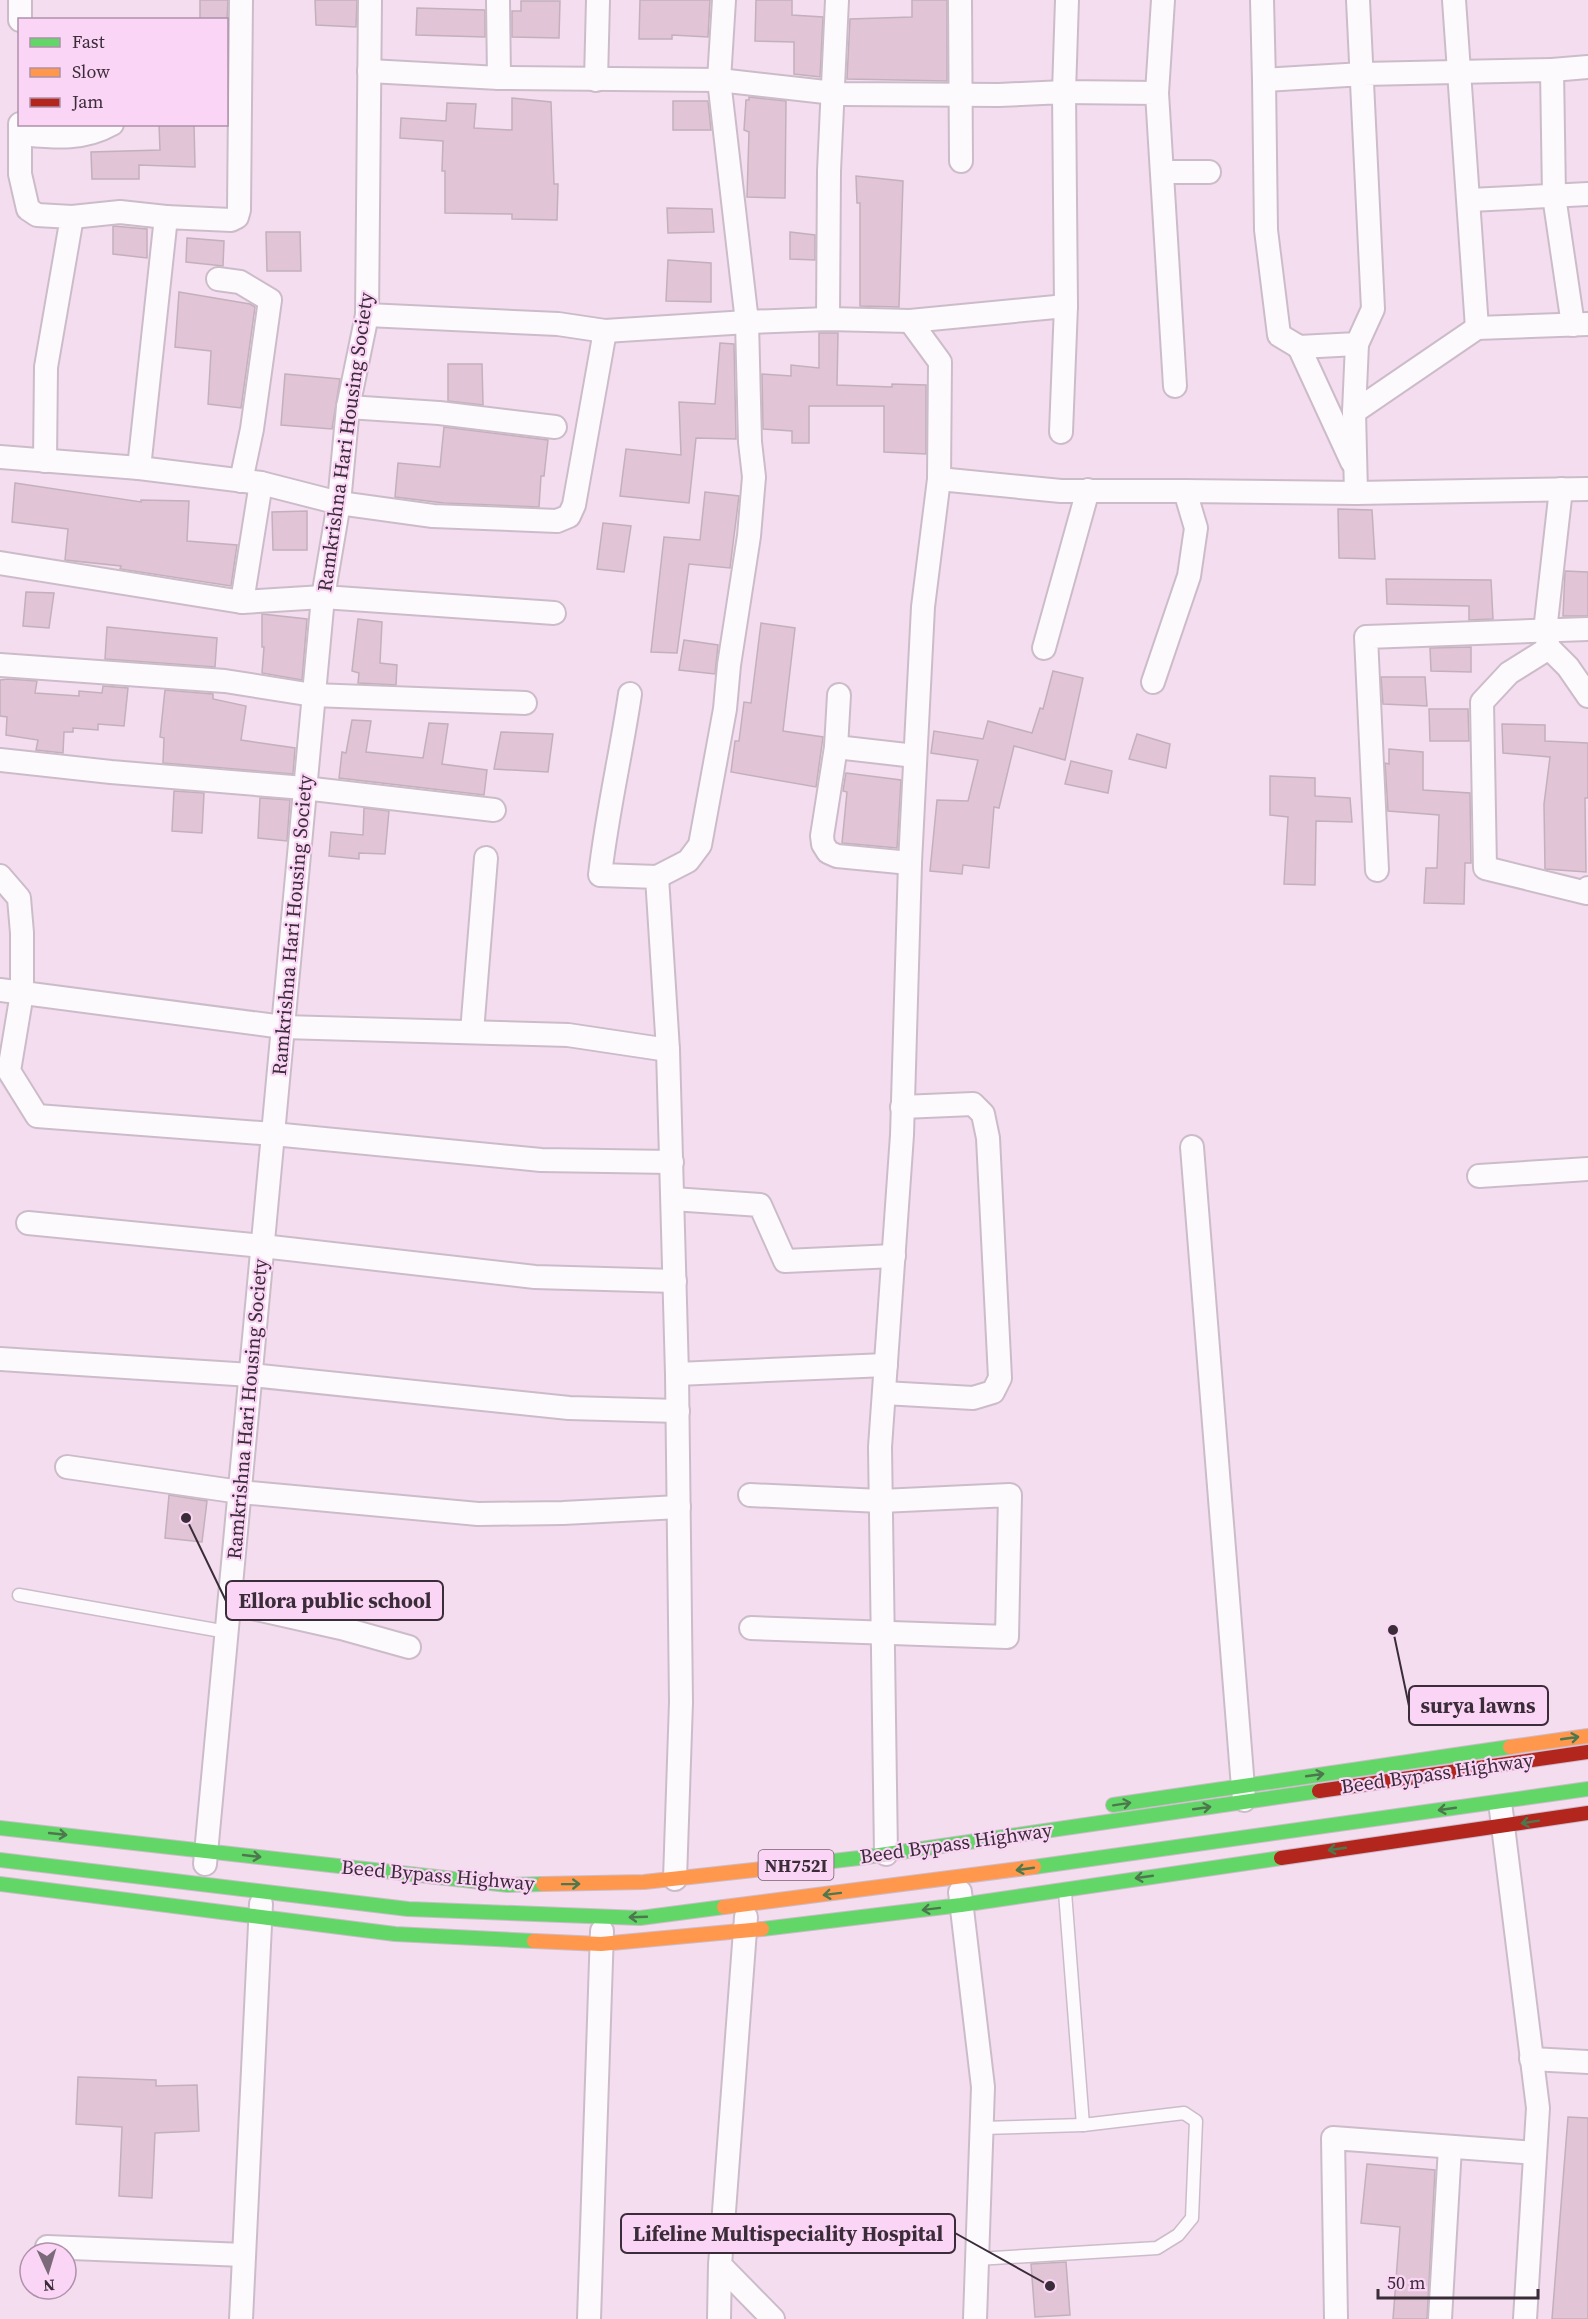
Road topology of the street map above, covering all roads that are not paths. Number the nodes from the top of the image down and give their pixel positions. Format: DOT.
graph roads {
  1 [pos="20,0"];
  2 [pos="241,0"];
  3 [pos="370,0"];
  4 [pos="498,0"];
  5 [pos="598,0"];
  6 [pos="724,0"];
  7 [pos="837,0"];
  8 [pos="960,0"];
  9 [pos="1067,0"];
  10 [pos="1163,0"];
  11 [pos="1262,0"];
  12 [pos="1358,0"];
  13 [pos="1454,0"];
  14 [pos="20,18"];
  15 [pos="1588,67"];
  16 [pos="1552,70"];
  17 [pos="369,71"];
  18 [pos="1459,72"];
  19 [pos="1363,74"];
  20 [pos="499,78"];
  21 [pos="596,80"];
  22 [pos="719,80"];
  23 [pos="1264,80"];
  24 [pos="1064,92"];
  25 [pos="832,93"];
  26 [pos="1157,93"];
  27 [pos="962,94"];
  28 [pos="233,113"];
  29 [pos="109,126"];
  30 [pos="20,129"];
  31 [pos="961,161"];
  32 [pos="1162,172"];
  33 [pos="1209,172"];
  34 [pos="1588,194"];
  35 [pos="1554,196"];
  36 [pos="1470,200"];
  37 [pos="72,217"];
  38 [pos="166,218"];
  39 [pos="218,279"];
  40 [pos="1066,306"];
  41 [pos="367,315"];
  42 [pos="828,319"];
  43 [pos="910,321"];
  44 [pos="747,322"];
  45 [pos="1580,324"];
  46 [pos="1477,328"];
  47 [pos="605,331"];
  48 [pos="1357,344"];
  49 [pos="1299,347"];
  50 [pos="1175,386"];
  51 [pos="348,407"];
  52 [pos="1354,411"];
  53 [pos="555,426"];
  54 [pos="1061,432"];
  55 [pos="0,457"];
  56 [pos="45,461"];
  57 [pos="139,468"];
  58 [pos="1355,469"];
  59 [pos="939,479"];
  60 [pos="251,482"];
  61 [pos="1562,489"];
  62 [pos="1588,489"];
  63 [pos="1088,490"];
  64 [pos="1185,491"];
  65 [pos="1356,493"];
  66 [pos="339,503"];
  67 [pos="0,563"];
  68 [pos="323,597"];
  69 [pos="242,602"];
  70 [pos="554,613"];
  71 [pos="1588,629"];
  72 [pos="1547,639"];
  73 [pos="1044,648"];
  74 [pos="0,665"];
  75 [pos="1154,682"];
  76 [pos="630,694"];
  77 [pos="313,695"];
  78 [pos="839,695"];
  79 [pos="1588,696"];
  80 [pos="525,703"];
  81 [pos="836,747"];
  82 [pos="915,756"];
  83 [pos="0,760"];
  84 [pos="304,788"];
  85 [pos="494,810"];
  86 [pos="486,858"];
  87 [pos="910,863"];
  88 [pos="1377,870"];
  89 [pos="0,876"];
  90 [pos="657,877"];
  91 [pos="1588,888"];
  92 [pos="11,992"];
  93 [pos="283,1027"];
  94 [pos="472,1032"];
  95 [pos="668,1050"];
  96 [pos="902,1107"];
  97 [pos="273,1134"];
  98 [pos="1192,1147"];
  99 [pos="672,1161"];
  100 [pos="1588,1169"];
  101 [pos="1479,1176"];
  102 [pos="673,1199"];
  103 [pos="28,1223"];
  104 [pos="262,1246"];
  105 [pos="894,1257"];
  106 [pos="675,1281"];
  107 [pos="0,1359"];
  108 [pos="886,1365"];
  109 [pos="677,1374"];
  110 [pos="251,1375"];
  111 [pos="884,1392"];
  112 [pos="678,1410"];
  113 [pos="67,1467"];
  114 [pos="240,1492"];
  115 [pos="750,1495"];
  116 [pos="881,1501"];
  117 [pos="679,1507"];
  118 [pos="19,1595"];
  119 [pos="230,1603"];
  120 [pos="751,1628"];
  121 [pos="881,1631"];
  122 [pos="227,1632"];
  123 [pos="409,1647"];
  124 [pos="1588,1736"];
  125 [pos="1588,1752"];
  126 [pos="1588,1789"];
  127 [pos="1244,1793"];
  128 [pos="1500,1802"];
  129 [pos="1102,1807"];
  130 [pos="1588,1813"];
  131 [pos="0,1814"];
  132 [pos="59,1820"];
  133 [pos="1022,1820"];
  134 [pos="94,1824"];
  135 [pos="1503,1826"];
  136 [pos="0,1828"];
  137 [pos="207,1844"];
  138 [pos="878,1846"];
  139 [pos="731,1858"];
  140 [pos="408,1859"];
  141 [pos="0,1860"];
  142 [pos="1063,1863"];
  143 [pos="593,1869"];
  144 [pos="671,1869"];
  145 [pos="536,1870"];
  146 [pos="958,1878"];
  147 [pos="0,1884"];
  148 [pos="202,1885"];
  149 [pos="1065,1888"];
  150 [pos="262,1892"];
  151 [pos="747,1905"];
  152 [pos="961,1905"];
  153 [pos="261,1915"];
  154 [pos="602,1917"];
  155 [pos="745,1931"];
  156 [pos="601,1944"];
  157 [pos="1531,2059"];
  158 [pos="1588,2062"];
  159 [pos="1083,2125"];
  160 [pos="982,2128"];
  161 [pos="1450,2146"];
  162 [pos="1535,2153"];
  163 [pos="78,2248"];
  164 [pos="244,2255"];
  165 [pos="977,2259"];
  166 [pos="720,2265"];
  167 [pos="241,2319"];
  168 [pos="589,2319"];
  169 [pos="719,2319"];
  170 [pos="773,2319"];
  171 [pos="975,2319"];
  172 [pos="1336,2319"];
  173 [pos="1440,2319"];
  174 [pos="1524,2319"];
  1 -- 14 [label="street"];
  2 -- 28 [label="street"];
  3 -- 17 [label="street, Ramkrishna Hari Housing Society"];
  4 -- 20 [label="street"];
  5 -- 21 [label="street"];
  6 -- 22 [label="street"];
  7 -- 25 [label="street"];
  8 -- 27 [label="street"];
  9 -- 24 [label="street"];
  10 -- 26 [label="street"];
  11 -- 23 [label="street"];
  12 -- 19 [label="street"];
  13 -- 18 [label="street"];
  15 -- 16 [label="street"];
  16 -- 18 [label="street"];
  16 -- 35 [label="street"];
  17 -- 20 [label="street"];
  17 -- 41 [label="street, Ramkrishna Hari Housing Society"];
  18 -- 19 [label="street"];
  18 -- 36 [label="street"];
  19 -- 23 [label="street"];
  19 -- 48 [label="street"];
  20 -- 21 [label="street"];
  21 -- 22 [label="street"];
  22 -- 25 [label="street"];
  22 -- 44 [label="street"];
  23 -- 49 [label="street"];
  24 -- 26 [label="street"];
  24 -- 27 [label="street"];
  24 -- 40 [label="street"];
  25 -- 27 [label="street"];
  25 -- 42 [label="street"];
  26 -- 32 [label="street"];
  27 -- 31 [label="street"];
  28 -- 38 [label="street"];
  29 -- 30 [label="street"];
  30 -- 37 [label="street"];
  32 -- 33 [label="street"];
  32 -- 50 [label="street"];
  34 -- 35 [label="street"];
  35 -- 36 [label="street"];
  35 -- 45 [label="street"];
  36 -- 46 [label="street"];
  37 -- 38 [label="street"];
  37 -- 56 [label="street"];
  38 -- 57 [label="street"];
  39 -- 60 [label="street"];
  40 -- 43 [label="street"];
  40 -- 54 [label="street"];
  41 -- 47 [label="street"];
  41 -- 51 [label="street, Ramkrishna Hari Housing Society"];
  42 -- 43 [label="street"];
  42 -- 44 [label="street"];
  43 -- 59 [label="street"];
  44 -- 47 [label="street"];
  44 -- 90 [label="street"];
  45 -- 46 [label="street"];
  46 -- 52 [label="street"];
  47 -- 66 [label="street"];
  48 -- 49 [label="street"];
  48 -- 52 [label="street"];
  49 -- 58 [label="street"];
  51 -- 53 [label="street"];
  51 -- 66 [label="street, Ramkrishna Hari Housing Society"];
  52 -- 58 [label="street"];
  55 -- 56 [label="street"];
  56 -- 57 [label="street"];
  57 -- 60 [label="street"];
  58 -- 65 [label="street"];
  59 -- 63 [label="street"];
  59 -- 82 [label="street"];
  60 -- 66 [label="street"];
  60 -- 69 [label="street"];
  61 -- 62 [label="street"];
  61 -- 65 [label="street"];
  61 -- 72 [label="street"];
  63 -- 64 [label="street"];
  63 -- 73 [label="street"];
  64 -- 65 [label="street"];
  64 -- 75 [label="street"];
  66 -- 68 [label="street, Ramkrishna Hari Housing Society"];
  67 -- 69 [label="street"];
  68 -- 69 [label="street"];
  68 -- 70 [label="street"];
  68 -- 77 [label="street, Ramkrishna Hari Housing Society"];
  71 -- 72 [label="street"];
  72 -- 79 [label="street"];
  72 -- 88 [label="street"];
  72 -- 91 [label="street"];
  74 -- 77 [label="street"];
  76 -- 90 [label="street"];
  77 -- 80 [label="street"];
  77 -- 84 [label="street, Ramkrishna Hari Housing Society"];
  78 -- 81 [label="street"];
  81 -- 82 [label="street"];
  81 -- 87 [label="street"];
  82 -- 87 [label="street"];
  83 -- 84 [label="street"];
  84 -- 85 [label="street"];
  84 -- 93 [label="street, Ramkrishna Hari Housing Society"];
  86 -- 94 [label="street"];
  87 -- 96 [label="street"];
  89 -- 92 [label="street"];
  90 -- 95 [label="street"];
  92 -- 93 [label="street"];
  92 -- 97 [label="street"];
  93 -- 94 [label="street"];
  93 -- 97 [label="street, Ramkrishna Hari Housing Society"];
  94 -- 95 [label="street"];
  95 -- 99 [label="street"];
  96 -- 105 [label="street"];
  96 -- 111 [label="street"];
  97 -- 99 [label="street"];
  97 -- 104 [label="street, Ramkrishna Hari Housing Society"];
  98 -- 127 [label="street"];
  99 -- 102 [label="street"];
  100 -- 101 [label="street"];
  102 -- 105 [label="street"];
  102 -- 106 [label="street"];
  103 -- 104 [label="street"];
  104 -- 106 [label="street"];
  104 -- 110 [label="street, Ramkrishna Hari Housing Society"];
  105 -- 108 [label="street"];
  106 -- 109 [label="street"];
  107 -- 110 [label="street"];
  108 -- 109 [label="street"];
  108 -- 111 [label="street"];
  109 -- 112 [label="street"];
  110 -- 112 [label="street"];
  110 -- 114 [label="street, Ramkrishna Hari Housing Society"];
  111 -- 116 [label="street"];
  112 -- 117 [label="street"];
  113 -- 114 [label="street"];
  114 -- 117 [label="street"];
  114 -- 119 [label="street, Ramkrishna Hari Housing Society"];
  115 -- 116 [label="street"];
  116 -- 121 [label="street"];
  116 -- 121 [label="street"];
  117 -- 144 [label="street"];
  118 -- 122 [label="lane"];
  119 -- 122 [label="street, Ramkrishna Hari Housing Society"];
  119 -- 123 [label="street"];
  120 -- 121 [label="street"];
  121 -- 138 [label="street"];
  122 -- 137 [label="street, Ramkrishna Hari Housing Society"];
  127 -- 124 [label="main road, one-way"];
  125 -- 127 [label="main road, Beed Bypass Highway / NH752I"];
  126 -- 128 [label="main road, Beed Bypass Highway / NH752I"];
  129 -- 127 [label="main road, one-way"];
  138 -- 127 [label="main road, Beed Bypass Highway / NH752I, one-way"];
  128 -- 135 [label="street"];
  128 -- 142 [label="main road, Beed Bypass Highway / NH752I, one-way"];
  130 -- 135 [label="main road, one-way"];
  131 -- 132 [label="main road"];
  133 -- 138 [label="main road"];
  134 -- 137 [label="main road"];
  135 -- 149 [label="main road, one-way"];
  135 -- 157 [label="street"];
  136 -- 137 [label="main road, Beed Bypass Highway / NH752I, one-way"];
  137 -- 140 [label="main road"];
  137 -- 144 [label="main road, Beed Bypass Highway / NH752I, one-way"];
  137 -- 148 [label="street, Ramkrishna Hari Housing Society"];
  138 -- 144 [label="main road, Beed Bypass Highway / NH752I"];
  139 -- 144 [label="main road"];
  141 -- 148 [label="main road, Beed Bypass Highway / NH752I"];
  142 -- 146 [label="main road, Beed Bypass Highway / NH752I, one-way"];
  142 -- 149 [label="lane"];
  143 -- 145 [label="main road"];
  146 -- 151 [label="main road, Beed Bypass Highway / NH752I, one-way"];
  146 -- 152 [label="street"];
  147 -- 153 [label="main road"];
  148 -- 150 [label="main road, Beed Bypass Highway / NH752I"];
  149 -- 152 [label="main road"];
  149 -- 159 [label="lane"];
  150 -- 153 [label="street"];
  150 -- 154 [label="main road, Beed Bypass Highway / NH752I"];
  151 -- 154 [label="main road, Beed Bypass Highway / NH752I, one-way"];
  151 -- 155 [label="street"];
  152 -- 155 [label="main road, one-way"];
  152 -- 160 [label="street"];
  153 -- 156 [label="main road"];
  153 -- 164 [label="street"];
  154 -- 156 [label="street"];
  155 -- 156 [label="main road"];
  155 -- 166 [label="street"];
  156 -- 168 [label="street"];
  157 -- 158 [label="street"];
  157 -- 162 [label="street"];
  159 -- 160 [label="lane"];
  159 -- 165 [label="lane"];
  160 -- 165 [label="street"];
  161 -- 162 [label="street"];
  161 -- 172 [label="street"];
  161 -- 173 [label="street"];
  162 -- 174 [label="street"];
  163 -- 164 [label="street"];
  164 -- 167 [label="street"];
  165 -- 171 [label="street"];
  166 -- 169 [label="street"];
  166 -- 170 [label="street"];
}
